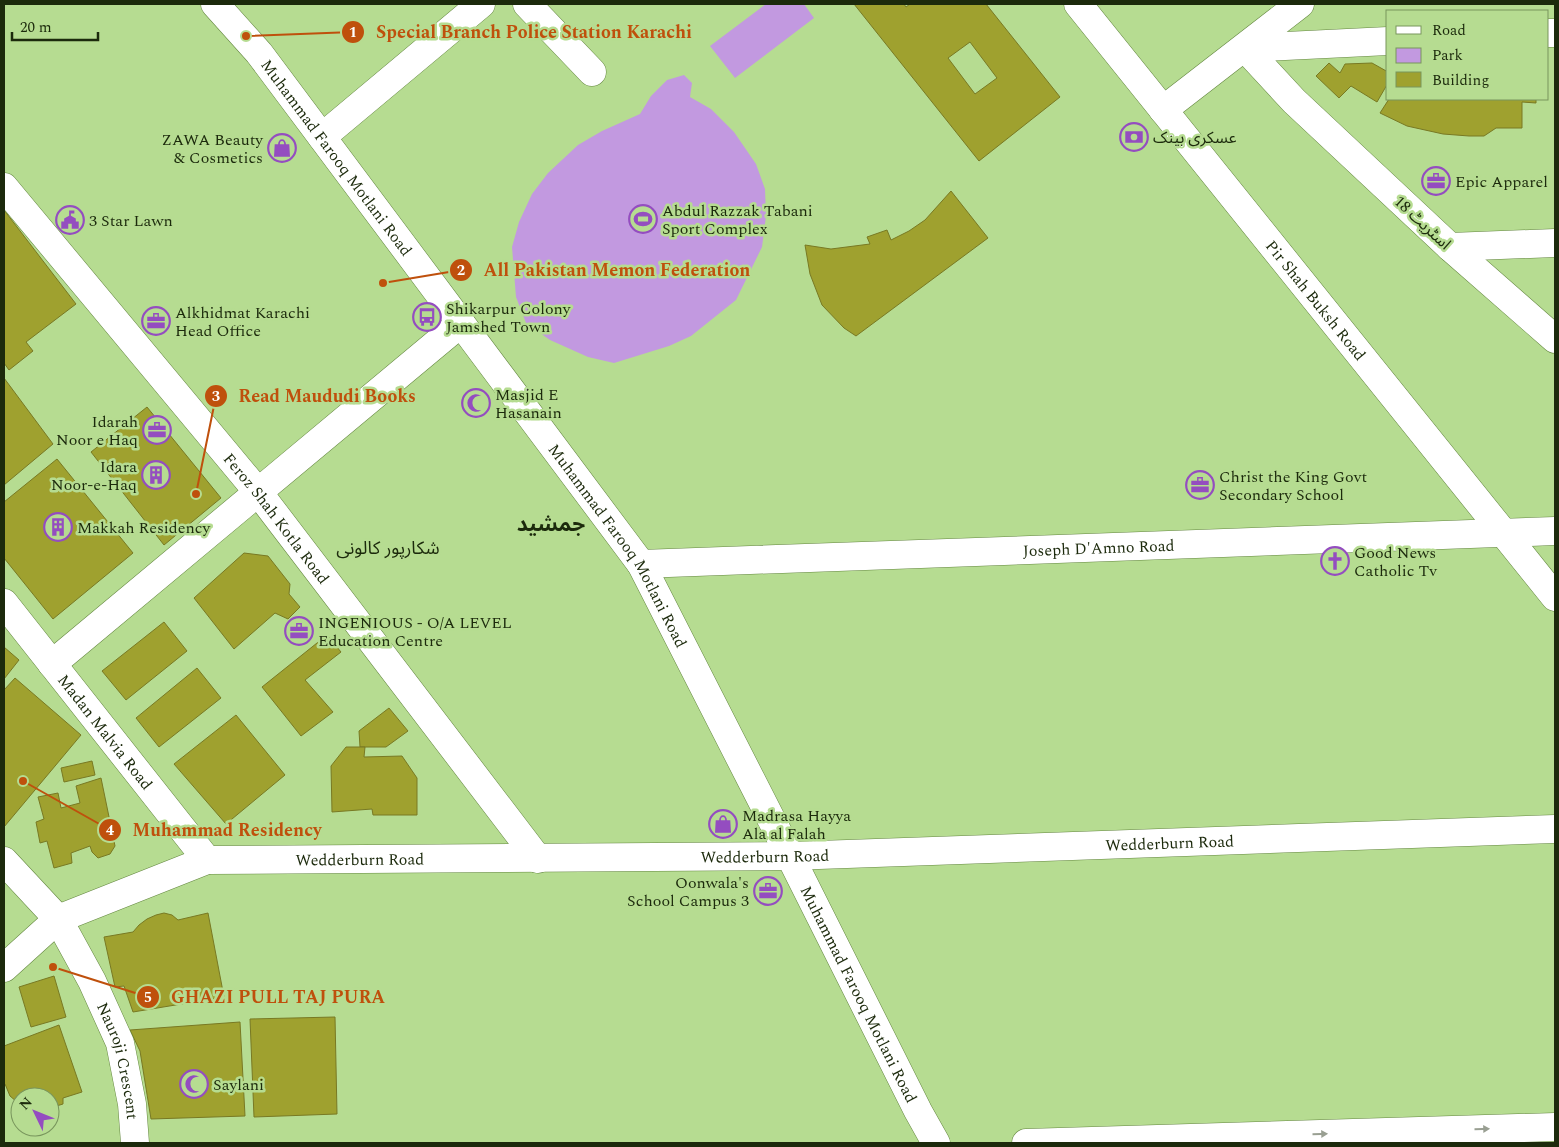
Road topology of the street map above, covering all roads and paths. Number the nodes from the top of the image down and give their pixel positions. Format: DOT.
graph roads {
  1 [pos="215,4"];
  2 [pos="481,4"];
  3 [pos="527,4"];
  4 [pos="1078,4"];
  5 [pos="1300,4"];
  6 [pos="1386,41"];
  7 [pos="1244,48"];
  8 [pos="592,72"];
  9 [pos="1163,110"];
  10 [pos="322,137"];
  11 [pos="4,187"];
  12 [pos="1555,243"];
  13 [pos="1450,247"];
  14 [pos="461,323"];
  15 [pos="1555,339"];
  16 [pos="258,492"];
  17 [pos="1555,531"];
  18 [pos="1505,533"];
  19 [pos="641,564"];
  20 [pos="1555,597"];
  21 [pos="4,603"];
  22 [pos="52,664"];
  23 [pos="1555,829"];
  24 [pos="790,856"];
  25 [pos="538,859"];
  26 [pos="207,860"];
  27 [pos="4,861"];
  28 [pos="58,919"];
  29 [pos="4,968"];
  30 [pos="1555,1127"];
  31 [pos="135,1143"];
  32 [pos="936,1143"];
  33 [pos="1026,1143"];
  1 -- 10 [label="street, Muhammad Farooq Motlani Road"];
  2 -- 10 [label="street"];
  3 -- 8 [label="street"];
  4 -- 9 [label="street, Pir Shah Buksh Road"];
  5 -- 7 [label="street"];
  6 -- 7 [label="street"];
  7 -- 9 [label="street"];
  7 -- 13 [label="street, اسٹریٹ 18"];
  9 -- 18 [label="street, Pir Shah Buksh Road"];
  10 -- 14 [label="street, Muhammad Farooq Motlani Road"];
  11 -- 16 [label="street, Feroz Shah Kotla Road"];
  12 -- 13 [label="street"];
  13 -- 15 [label="street, اسٹریٹ 18"];
  14 -- 16 [label="street"];
  14 -- 19 [label="street, Muhammad Farooq Motlani Road"];
  16 -- 22 [label="street"];
  16 -- 25 [label="street, Feroz Shah Kotla Road"];
  17 -- 18 [label="street, Joseph D'Amno Road"];
  18 -- 19 [label="street, Joseph D'Amno Road"];
  18 -- 20 [label="street, Pir Shah Buksh Road"];
  19 -- 24 [label="street, Muhammad Farooq Motlani Road"];
  21 -- 22 [label="street, Madan Malvia Road"];
  22 -- 26 [label="street, Madan Malvia Road"];
  23 -- 24 [label="street, Wedderburn Road"];
  24 -- 25 [label="street, Wedderburn Road"];
  24 -- 32 [label="street, Muhammad Farooq Motlani Road"];
  25 -- 26 [label="street, Wedderburn Road"];
  26 -- 28 [label="street, Wedderburn Road"];
  27 -- 28 [label="street, Nauroji Crescent"];
  28 -- 29 [label="street, Wedderburn Road"];
  28 -- 31 [label="street, Nauroji Crescent"];
  33 -- 30 [label="street, one-way"];
}
